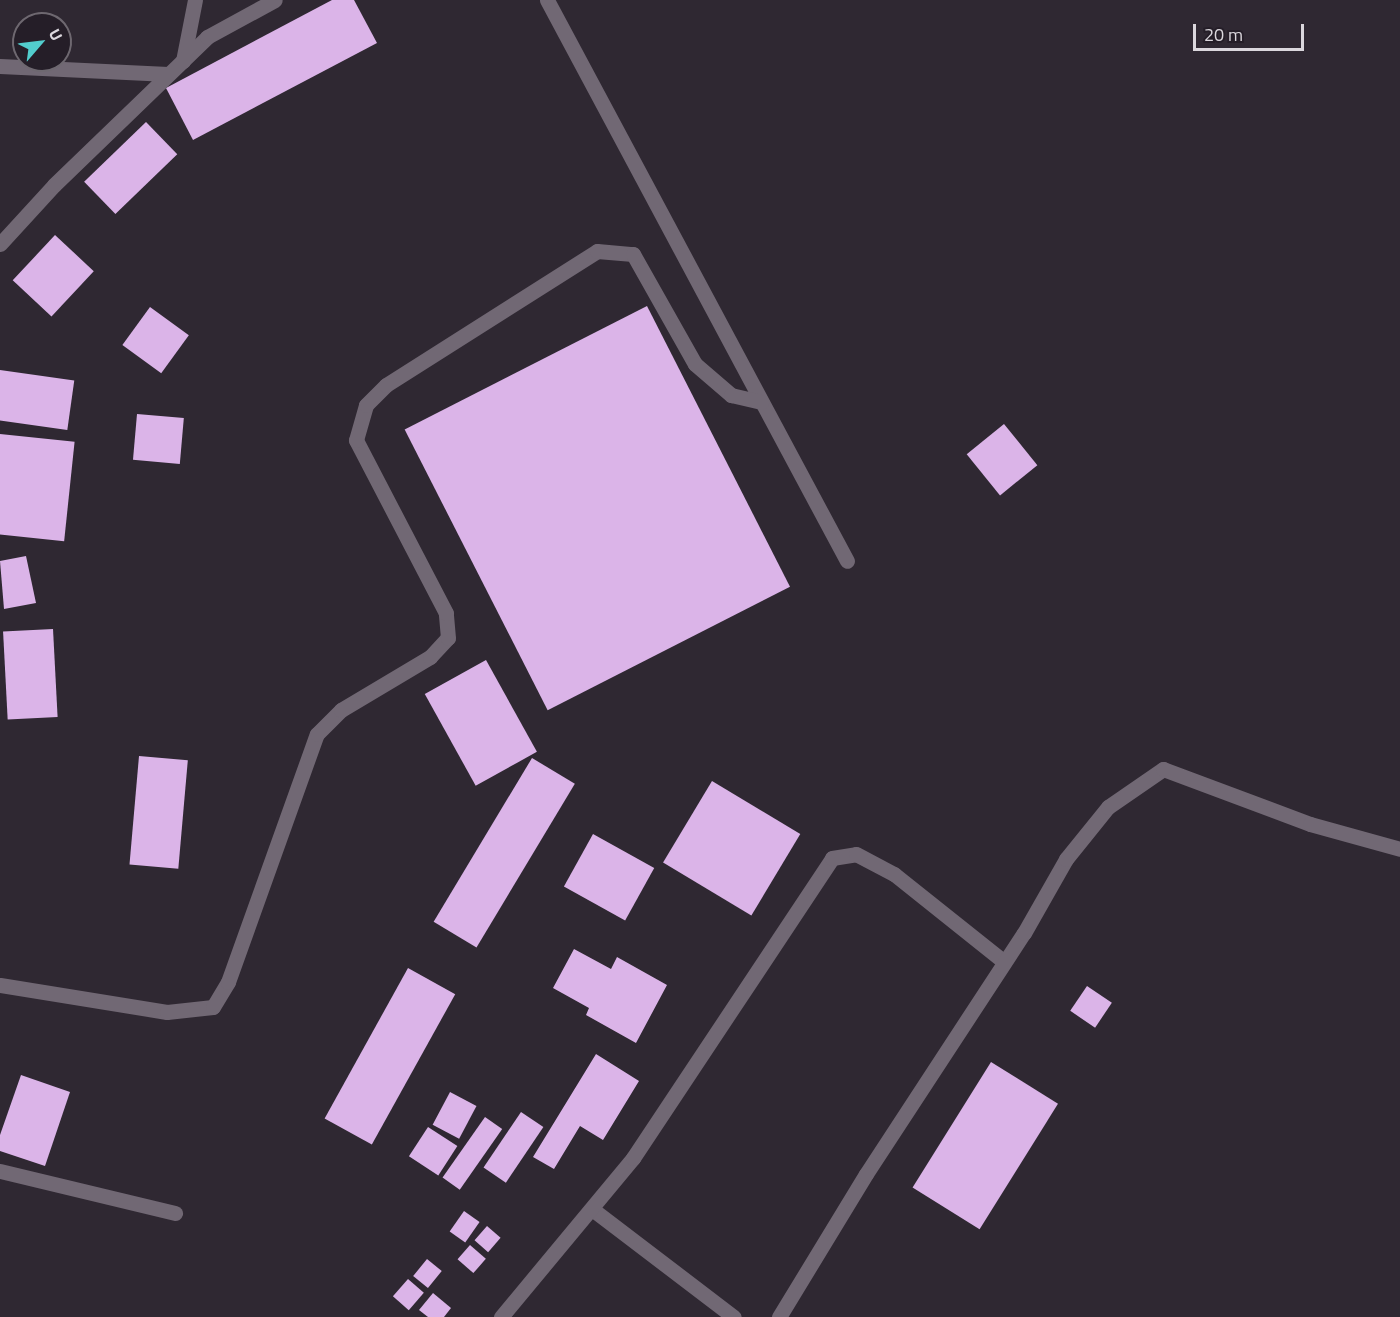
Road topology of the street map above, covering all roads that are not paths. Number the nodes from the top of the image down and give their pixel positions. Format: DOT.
graph roads {
  1 [pos="195,0"];
  2 [pos="275,0"];
  3 [pos="546,0"];
  4 [pos="183,61"];
  5 [pos="0,66"];
  6 [pos="168,74"];
  7 [pos="0,244"];
  8 [pos="761,402"];
  9 [pos="848,561"];
  10 [pos="1400,849"];
  11 [pos="1003,961"];
  12 [pos="0,985"];
  13 [pos="0,1170"];
  14 [pos="592,1209"];
  15 [pos="175,1213"];
  16 [pos="501,1317"];
  17 [pos="734,1317"];
  18 [pos="779,1317"];
  1 -- 4 [label="street"];
  2 -- 4 [label="street"];
  3 -- 8 [label="street"];
  4 -- 6 [label="street"];
  5 -- 6 [label="street"];
  6 -- 7 [label="street"];
  8 -- 9 [label="street"];
  8 -- 12 [label="street"];
  10 -- 11 [label="street"];
  11 -- 14 [label="street"];
  11 -- 18 [label="street"];
  13 -- 15 [label="street"];
  14 -- 16 [label="street"];
  14 -- 17 [label="street"];
}
